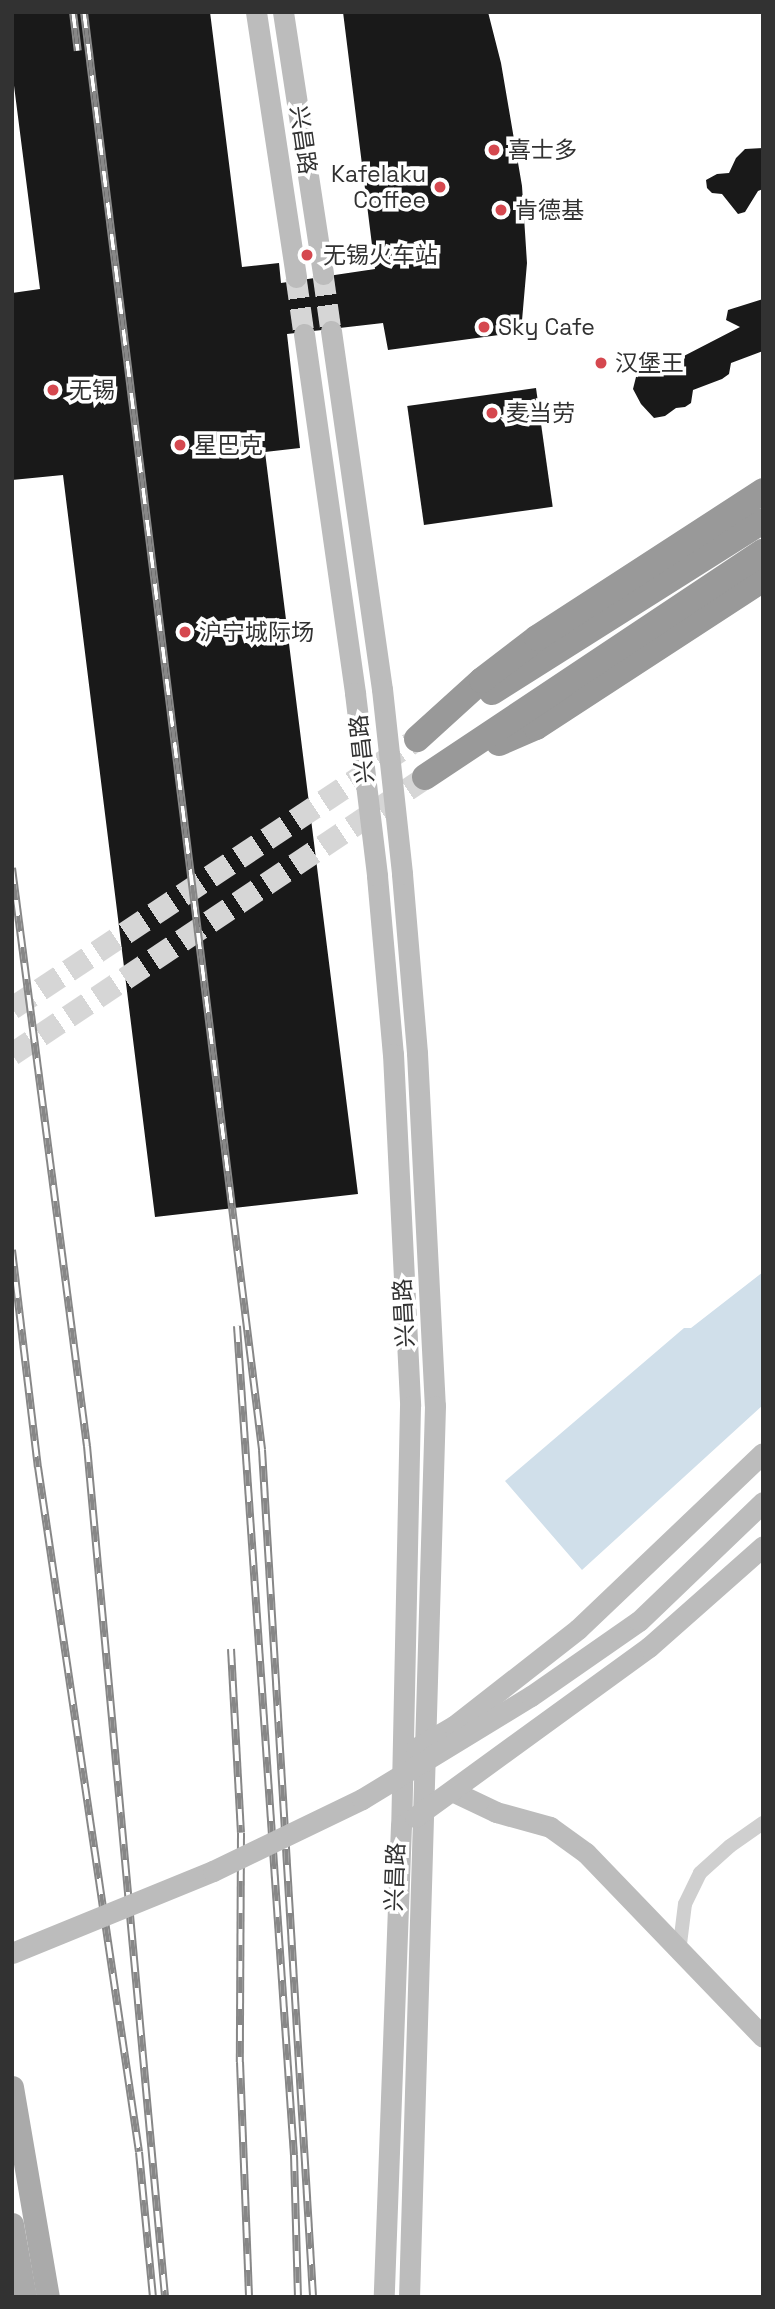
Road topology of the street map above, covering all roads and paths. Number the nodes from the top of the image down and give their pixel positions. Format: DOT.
graph roads {
  1 [pos="256,12"];
  2 [pos="284,12"];
  3 [pos="323,274"];
  4 [pos="296,276"];
  5 [pos="331,331"];
  6 [pos="304,334"];
  7 [pos="763,491"];
  8 [pos="763,521"];
  9 [pos="763,552"];
  10 [pos="763,579"];
  11 [pos="763,1453"];
  12 [pos="763,1502"];
  13 [pos="763,1546"];
  14 [pos="426,1742"];
  15 [pos="402,1758"];
  16 [pos="452,1791"];
  17 [pos="424,1812"];
  18 [pos="763,1823"];
  19 [pos="401,1825"];
  20 [pos="679,1952"];
  21 [pos="12,1953"];
  22 [pos="763,2037"];
  23 [pos="12,2087"];
  24 [pos="12,2224"];
  25 [pos="25,2297"];
  26 [pos="48,2297"];
  27 [pos="384,2297"];
  28 [pos="409,2297"];
  1 -- 4 [label="main road, 兴昌路"];
  2 -- 3 [label="main road, 兴昌路"];
  5 -- 14 [label="main road, 兴昌路, bridge"];
  6 -- 15 [label="main road, 兴昌路, bridge"];
  7 -- 8 [label="highway"];
  9 -- 10 [label="highway"];
  11 -- 14 [label="main road"];
  12 -- 21 [label="main road, bridge"];
  13 -- 16 [label="main road"];
  14 -- 15 [label="main road"];
  14 -- 17 [label="main road, 兴昌路"];
  15 -- 19 [label="main road, 兴昌路"];
  16 -- 17 [label="main road"];
  16 -- 20 [label="main road"];
  17 -- 19 [label="main road"];
  17 -- 28 [label="main road, 兴昌路"];
  18 -- 20 [label="street"];
  19 -- 27 [label="main road, 兴昌路"];
  20 -- 22 [label="main road"];
  23 -- 26 [label="main road"];
  24 -- 25 [label="main road"];
}
